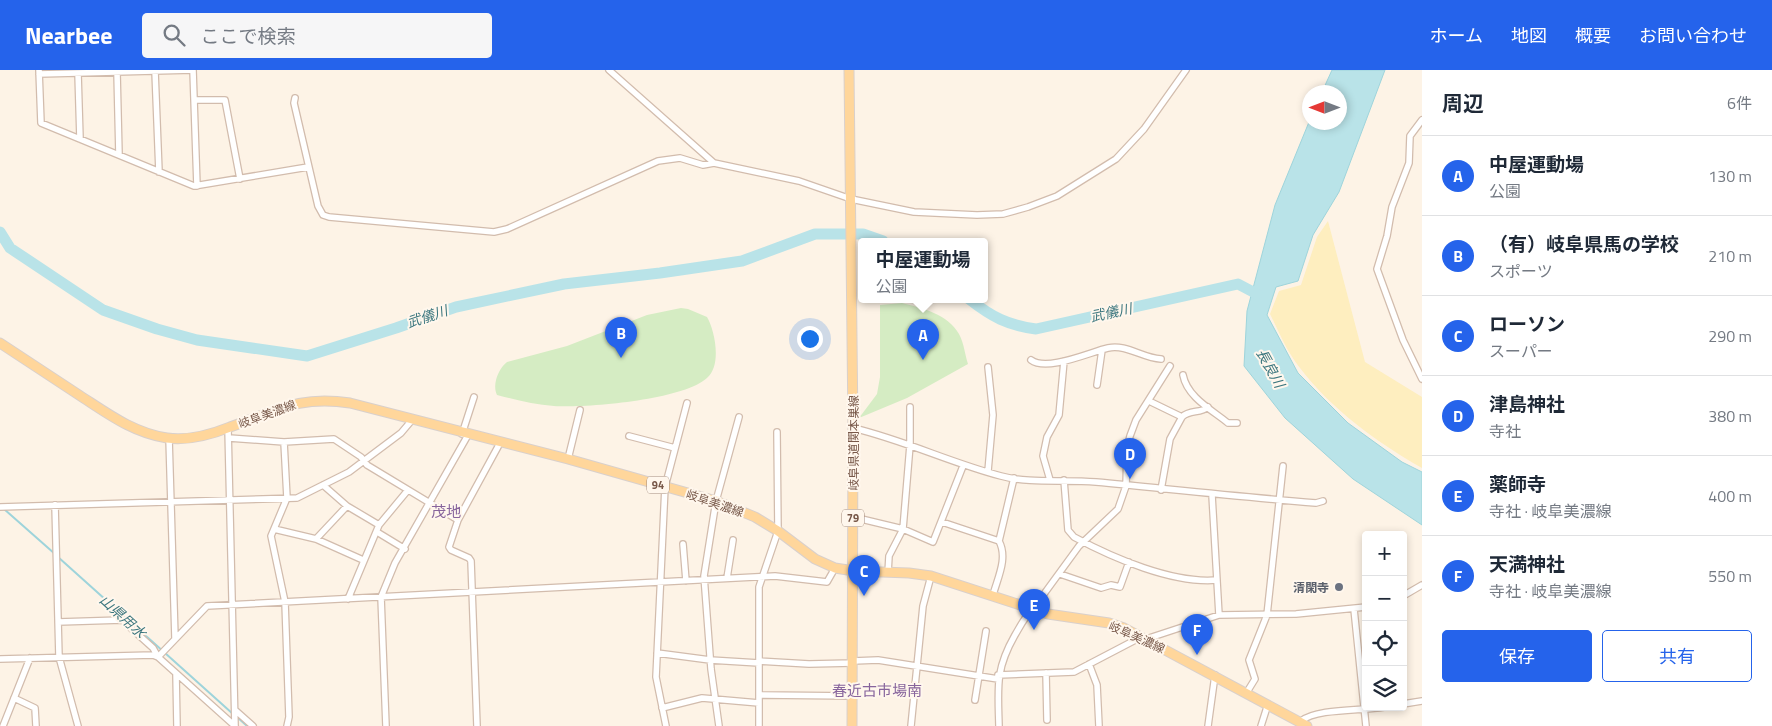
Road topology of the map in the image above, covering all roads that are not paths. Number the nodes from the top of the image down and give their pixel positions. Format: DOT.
graph roads {
  1 [pos="609,70"];
  2 [pos="849,70"];
  3 [pos="1186,70"];
  4 [pos="155,71"];
  5 [pos="39,72"];
  6 [pos="116,72"];
  7 [pos="78,73"];
  8 [pos="295,98"];
  9 [pos="194,100"];
  10 [pos="1422,120"];
  11 [pos="80,139"];
  12 [pos="119,155"];
  13 [pos="714,163"];
  14 [pos="308,167"];
  15 [pos="158,172"];
  16 [pos="240,178"];
  17 [pos="197,186"];
  18 [pos="851,203"];
  19 [pos="0,343"];
  20 [pos="1102,350"];
  21 [pos="1161,359"];
  22 [pos="1031,360"];
  23 [pos="1064,361"];
  24 [pos="1170,366"];
  25 [pos="988,367"];
  26 [pos="1183,375"];
  27 [pos="1422,379"];
  28 [pos="1097,385"];
  29 [pos="474,398"];
  30 [pos="1148,401"];
  31 [pos="686,403"];
  32 [pos="910,407"];
  33 [pos="1208,408"];
  34 [pos="580,410"];
  35 [pos="739,417"];
  36 [pos="1182,417"];
  37 [pos="412,420"];
  38 [pos="1237,423"];
  39 [pos="228,428"];
  40 [pos="853,428"];
  41 [pos="777,432"];
  42 [pos="465,434"];
  43 [pos="629,436"];
  44 [pos="169,438"];
  45 [pos="229,438"];
  46 [pos="284,442"];
  47 [pos="500,443"];
  48 [pos="910,445"];
  49 [pos="675,448"];
  50 [pos="568,459"];
  51 [pos="364,461"];
  52 [pos="963,466"];
  53 [pos="1283,466"];
  54 [pos="988,471"];
  55 [pos="1014,478"];
  56 [pos="1050,480"];
  57 [pos="1064,480"];
  58 [pos="323,485"];
  59 [pos="1126,486"];
  60 [pos="665,487"];
  61 [pos="408,490"];
  62 [pos="1161,490"];
  63 [pos="1212,495"];
  64 [pos="287,498"];
  65 [pos="230,500"];
  66 [pos="1281,500"];
  67 [pos="171,501"];
  68 [pos="716,501"];
  69 [pos="1323,501"];
  70 [pos="430,503"];
  71 [pos="55,505"];
  72 [pos="347,506"];
  73 [pos="2,507"];
  74 [pos="853,516"];
  75 [pos="458,520"];
  76 [pos="942,522"];
  77 [pos="379,525"];
  78 [pos="274,529"];
  79 [pos="903,529"];
  80 [pos="778,530"];
  81 [pos="377,532"];
  82 [pos="316,539"];
  83 [pos="733,540"];
  84 [pos="999,541"];
  85 [pos="1084,543"];
  86 [pos="684,544"];
  87 [pos="405,549"];
  88 [pos="363,560"];
  89 [pos="1129,562"];
  90 [pos="835,568"];
  91 [pos="854,572"];
  92 [pos="888,573"];
  93 [pos="1060,574"];
  94 [pos="761,576"];
  95 [pos="931,576"];
  96 [pos="727,578"];
  97 [pos="704,580"];
  98 [pos="1217,580"];
  99 [pos="686,581"];
  100 [pos="661,582"];
  101 [pos="1422,585"];
  102 [pos="471,592"];
  103 [pos="1407,594"];
  104 [pos="993,595"];
  105 [pos="381,597"];
  106 [pos="348,599"];
  107 [pos="285,602"];
  108 [pos="232,605"];
  109 [pos="1362,608"];
  110 [pos="1033,609"];
  111 [pos="1354,609"];
  112 [pos="1219,615"];
  113 [pos="1267,615"];
  114 [pos="58,622"];
  115 [pos="986,631"];
  116 [pos="175,638"];
  117 [pos="1143,638"];
  118 [pos="657,653"];
  119 [pos="159,655"];
  120 [pos="60,657"];
  121 [pos="30,658"];
  122 [pos="0,659"];
  123 [pos="710,660"];
  124 [pos="759,662"];
  125 [pos="853,662"];
  126 [pos="1089,664"];
  127 [pos="917,666"];
  128 [pos="1046,673"];
  129 [pos="176,674"];
  130 [pos="1215,675"];
  131 [pos="979,676"];
  132 [pos="998,677"];
  133 [pos="1247,692"];
  134 [pos="759,695"];
  135 [pos="853,696"];
  136 [pos="14,698"];
  137 [pos="715,699"];
  138 [pos="1362,699"];
  139 [pos="975,700"];
  140 [pos="759,702"];
  141 [pos="1422,702"];
  142 [pos="1268,704"];
  143 [pos="1407,704"];
  144 [pos="662,708"];
  145 [pos="1362,710"];
  146 [pos="1363,711"];
  147 [pos="235,712"];
  148 [pos="1047,720"];
  149 [pos="235,724"];
  150 [pos="1304,724"];
  151 [pos="3,726"];
  152 [pos="36,726"];
  153 [pos="78,726"];
  154 [pos="177,726"];
  155 [pos="252,726"];
  156 [pos="287,726"];
  157 [pos="386,726"];
  158 [pos="476,726"];
  159 [pos="666,726"];
  160 [pos="719,726"];
  161 [pos="760,726"];
  162 [pos="852,726"];
  163 [pos="911,726"];
  164 [pos="999,726"];
  165 [pos="1098,726"];
  166 [pos="1208,726"];
  167 [pos="1261,726"];
  168 [pos="1366,726"];
  1 -- 13 [label="street"];
  2 -- 18 [label="main road, 79"];
  3 -- 18 [label="street"];
  4 -- 6 [label="street"];
  4 -- 9 [label="street"];
  4 -- 15 [label="street"];
  5 -- 7 [label="street"];
  5 -- 11 [label="street"];
  6 -- 7 [label="street"];
  6 -- 12 [label="street"];
  7 -- 11 [label="street"];
  8 -- 14 [label="street"];
  9 -- 16 [label="street"];
  9 -- 17 [label="street"];
  10 -- 27 [label="street"];
  11 -- 12 [label="street"];
  12 -- 15 [label="street"];
  13 -- 14 [label="street"];
  13 -- 18 [label="street"];
  14 -- 16 [label="street"];
  15 -- 17 [label="street"];
  16 -- 17 [label="street"];
  18 -- 40 [label="main road, 岐阜県道関本巣線 / 79"];
  19 -- 44 [label="main road, 岐阜美濃線 / 94"];
  20 -- 21 [label="street"];
  20 -- 23 [label="street"];
  20 -- 28 [label="street"];
  22 -- 23 [label="street"];
  23 -- 56 [label="street"];
  24 -- 30 [label="street"];
  25 -- 54 [label="street"];
  26 -- 33 [label="street"];
  29 -- 42 [label="street"];
  30 -- 36 [label="street"];
  30 -- 59 [label="street"];
  31 -- 49 [label="street"];
  32 -- 48 [label="street"];
  33 -- 36 [label="street"];
  33 -- 38 [label="street"];
  34 -- 50 [label="street"];
  35 -- 68 [label="street"];
  36 -- 62 [label="street"];
  37 -- 39 [label="main road, 岐阜美濃線 / 94"];
  37 -- 42 [label="main road, 岐阜美濃線 / 94"];
  37 -- 51 [label="street"];
  39 -- 44 [label="main road, 岐阜美濃線 / 94"];
  39 -- 45 [label="street"];
  40 -- 48 [label="street"];
  40 -- 74 [label="main road, 岐阜県道関本巣線 / 79"];
  41 -- 80 [label="street"];
  42 -- 47 [label="main road, 岐阜美濃線 / 94"];
  42 -- 70 [label="street"];
  43 -- 49 [label="street"];
  44 -- 67 [label="street"];
  45 -- 46 [label="street"];
  45 -- 65 [label="street"];
  46 -- 51 [label="street"];
  46 -- 64 [label="street"];
  47 -- 50 [label="main road, 岐阜美濃線 / 94"];
  47 -- 75 [label="street"];
  48 -- 52 [label="street"];
  48 -- 79 [label="street"];
  49 -- 60 [label="street"];
  50 -- 60 [label="main road, 岐阜美濃線 / 94"];
  51 -- 58 [label="street"];
  51 -- 61 [label="street"];
  52 -- 54 [label="street"];
  52 -- 76 [label="street"];
  53 -- 66 [label="street"];
  54 -- 55 [label="street"];
  55 -- 56 [label="street"];
  55 -- 84 [label="street"];
  56 -- 57 [label="street"];
  57 -- 59 [label="street"];
  57 -- 85 [label="street"];
  58 -- 64 [label="street"];
  58 -- 72 [label="street"];
  59 -- 62 [label="street"];
  59 -- 85 [label="street"];
  60 -- 68 [label="main road, 岐阜美濃線 / 94"];
  60 -- 100 [label="street"];
  61 -- 70 [label="street"];
  61 -- 77 [label="street"];
  62 -- 63 [label="street"];
  63 -- 66 [label="street"];
  63 -- 98 [label="street"];
  64 -- 65 [label="street"];
  64 -- 78 [label="street"];
  65 -- 67 [label="street"];
  65 -- 108 [label="street"];
  66 -- 69 [label="street"];
  66 -- 113 [label="street"];
  67 -- 71 [label="street"];
  67 -- 116 [label="street"];
  68 -- 80 [label="main road, 岐阜美濃線 / 94"];
  68 -- 97 [label="street"];
  70 -- 75 [label="street"];
  70 -- 87 [label="street"];
  71 -- 73 [label="street"];
  71 -- 114 [label="street"];
  72 -- 77 [label="street"];
  72 -- 82 [label="street"];
  74 -- 79 [label="street"];
  74 -- 91 [label="main road, 岐阜県道関本巣線 / 79"];
  75 -- 102 [label="street"];
  76 -- 79 [label="street"];
  76 -- 84 [label="street"];
  77 -- 81 [label="street"];
  78 -- 82 [label="street"];
  78 -- 107 [label="street"];
  79 -- 92 [label="street"];
  80 -- 90 [label="main road, 岐阜美濃線 / 94"];
  80 -- 94 [label="street"];
  81 -- 87 [label="street"];
  81 -- 88 [label="street"];
  82 -- 88 [label="street"];
  83 -- 96 [label="street"];
  84 -- 104 [label="street"];
  85 -- 89 [label="street"];
  85 -- 93 [label="street"];
  86 -- 99 [label="street"];
  87 -- 105 [label="street"];
  88 -- 106 [label="street"];
  89 -- 93 [label="street"];
  89 -- 98 [label="street"];
  90 -- 91 [label="main road, 岐阜美濃線 / 94"];
  90 -- 94 [label="street"];
  91 -- 92 [label="main road, 岐阜美濃線 / 94"];
  91 -- 125 [label="main road, 岐阜県道関本巣線 / 79"];
  92 -- 95 [label="main road, 岐阜美濃線 / 94"];
  93 -- 110 [label="street"];
  94 -- 96 [label="street"];
  94 -- 124 [label="street"];
  95 -- 104 [label="main road, 岐阜美濃線 / 94"];
  95 -- 127 [label="street"];
  96 -- 97 [label="street"];
  97 -- 99 [label="street"];
  97 -- 123 [label="street"];
  98 -- 112 [label="street"];
  99 -- 100 [label="street"];
  100 -- 102 [label="street"];
  100 -- 118 [label="street"];
  101 -- 103 [label="street"];
  102 -- 105 [label="street"];
  102 -- 158 [label="street"];
  104 -- 110 [label="main road, 岐阜美濃線 / 94"];
  105 -- 106 [label="street"];
  105 -- 157 [label="street"];
  106 -- 107 [label="street"];
  107 -- 108 [label="street"];
  107 -- 156 [label="street"];
  108 -- 116 [label="street"];
  108 -- 147 [label="street"];
  109 -- 111 [label="street"];
  110 -- 117 [label="main road, 岐阜美濃線 / 94"];
  110 -- 132 [label="street"];
  111 -- 113 [label="street"];
  111 -- 138 [label="street"];
  112 -- 113 [label="street"];
  112 -- 117 [label="street"];
  113 -- 133 [label="street"];
  114 -- 119 [label="street"];
  114 -- 120 [label="street"];
  115 -- 131 [label="street"];
  116 -- 119 [label="street"];
  117 -- 126 [label="street"];
  117 -- 130 [label="main road, 岐阜美濃線 / 94"];
  118 -- 123 [label="street"];
  118 -- 144 [label="street"];
  119 -- 120 [label="street"];
  119 -- 129 [label="street"];
  120 -- 121 [label="street"];
  120 -- 153 [label="street"];
  121 -- 122 [label="street"];
  121 -- 136 [label="street"];
  123 -- 124 [label="street"];
  123 -- 137 [label="street"];
  124 -- 125 [label="street"];
  124 -- 134 [label="street"];
  125 -- 127 [label="street"];
  125 -- 135 [label="main road, 岐阜県道関本巣線 / 79"];
  126 -- 128 [label="street"];
  126 -- 165 [label="street"];
  127 -- 131 [label="street"];
  127 -- 163 [label="street"];
  128 -- 132 [label="street"];
  128 -- 148 [label="street"];
  129 -- 149 [label="street"];
  129 -- 154 [label="street"];
  130 -- 133 [label="main road, 岐阜美濃線 / 94"];
  130 -- 166 [label="street"];
  131 -- 132 [label="street"];
  131 -- 139 [label="street"];
  132 -- 164 [label="street"];
  133 -- 142 [label="main road, 岐阜美濃線 / 94"];
  134 -- 135 [label="street"];
  134 -- 140 [label="street"];
  135 -- 162 [label="main road, 岐阜県道関本巣線 / 79"];
  136 -- 151 [label="street"];
  136 -- 152 [label="street"];
  137 -- 140 [label="street"];
  137 -- 144 [label="street"];
  137 -- 160 [label="street"];
  140 -- 161 [label="street"];
  141 -- 143 [label="street"];
  142 -- 150 [label="main road, 岐阜美濃線 / 94"];
  142 -- 167 [label="street"];
  144 -- 159 [label="street"];
  145 -- 150 [label="street"];
  146 -- 168 [label="street"];
  147 -- 149 [label="street"];
  147 -- 155 [label="street"];
}
